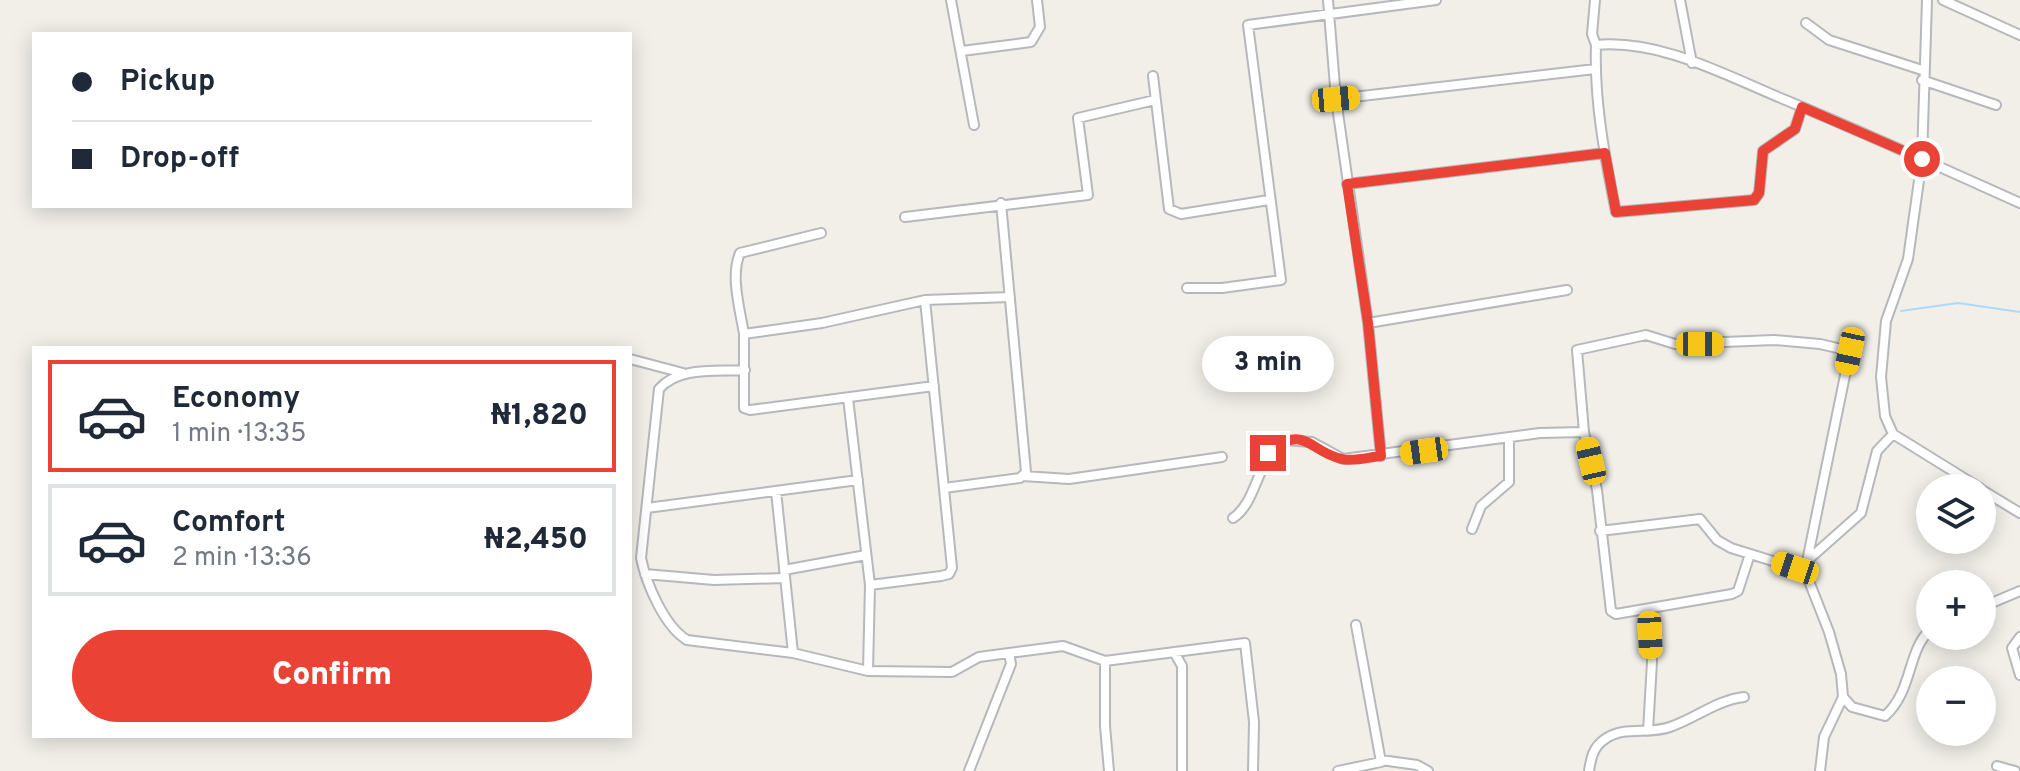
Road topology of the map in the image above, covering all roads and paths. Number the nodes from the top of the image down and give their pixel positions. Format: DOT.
graph roads {
  1 [pos="951,0"];
  2 [pos="1037,0"];
  3 [pos="1328,0"];
  4 [pos="1436,0"];
  5 [pos="1595,0"];
  6 [pos="1680,0"];
  7 [pos="1927,0"];
  8 [pos="1943,0"];
  9 [pos="1329,13"];
  10 [pos="1806,23"];
  11 [pos="2020,35"];
  12 [pos="1596,45"];
  13 [pos="962,51"];
  14 [pos="1692,63"];
  15 [pos="1595,69"];
  16 [pos="1922,75"];
  17 [pos="1153,76"];
  18 [pos="1336,99"];
  19 [pos="1155,100"];
  20 [pos="1996,105"];
  21 [pos="1802,107"];
  22 [pos="974,125"];
  23 [pos="1605,153"];
  24 [pos="1922,159"];
  25 [pos="1347,184"];
  26 [pos="1269,200"];
  27 [pos="1001,203"];
  28 [pos="2020,203"];
  29 [pos="905,217"];
  30 [pos="821,233"];
  31 [pos="1187,288"];
  32 [pos="1567,290"];
  33 [pos="1010,297"];
  34 [pos="925,300"];
  35 [pos="1368,323"];
  36 [pos="744,334"];
  37 [pos="632,360"];
  38 [pos="745,370"];
  39 [pos="683,373"];
  40 [pos="934,386"];
  41 [pos="848,398"];
  42 [pos="1584,432"];
  43 [pos="1893,434"];
  44 [pos="1509,439"];
  45 [pos="1381,456"];
  46 [pos="1222,457"];
  47 [pos="1957,474"];
  48 [pos="1023,476"];
  49 [pos="858,480"];
  50 [pos="944,488"];
  51 [pos="776,491"];
  52 [pos="1996,498"];
  53 [pos="647,508"];
  54 [pos="2020,513"];
  55 [pos="1233,518"];
  56 [pos="1472,529"];
  57 [pos="1600,531"];
  58 [pos="1750,554"];
  59 [pos="866,555"];
  60 [pos="1806,566"];
  61 [pos="645,574"];
  62 [pos="785,574"];
  63 [pos="870,585"];
  64 [pos="2020,591"];
  65 [pos="1996,601"];
  66 [pos="1649,609"];
  67 [pos="1356,625"];
  68 [pos="2020,637"];
  69 [pos="1916,650"];
  70 [pos="1174,652"];
  71 [pos="793,653"];
  72 [pos="1009,653"];
  73 [pos="1105,661"];
  74 [pos="868,671"];
  75 [pos="2020,675"];
  76 [pos="1744,697"];
  77 [pos="1843,697"];
  78 [pos="1648,731"];
  79 [pos="1381,760"];
  80 [pos="1997,766"];
  81 [pos="969,771"];
  82 [pos="1109,771"];
  83 [pos="1182,771"];
  84 [pos="1253,771"];
  85 [pos="1338,771"];
  86 [pos="1428,771"];
  87 [pos="1589,771"];
  88 [pos="1820,771"];
  89 [pos="2015,771"];
  1 -- 13 [label="street"];
  2 -- 13 [label="street"];
  3 -- 9 [label="street"];
  4 -- 9 [label="street"];
  5 -- 12 [label="street"];
  6 -- 14 [label="street"];
  7 -- 16 [label="street"];
  8 -- 11 [label="street"];
  9 -- 18 [label="street"];
  9 -- 26 [label="street"];
  10 -- 16 [label="street"];
  12 -- 14 [label="street"];
  12 -- 15 [label="street"];
  13 -- 22 [label="street"];
  14 -- 21 [label="street"];
  15 -- 18 [label="street"];
  15 -- 23 [label="street"];
  16 -- 20 [label="street"];
  16 -- 24 [label="street"];
  17 -- 19 [label="street"];
  18 -- 25 [label="street"];
  19 -- 26 [label="street"];
  19 -- 27 [label="street"];
  21 -- 23 [label="street"];
  21 -- 24 [label="street"];
  23 -- 25 [label="street"];
  24 -- 28 [label="street"];
  24 -- 43 [label="street"];
  25 -- 35 [label="street"];
  26 -- 31 [label="street"];
  27 -- 29 [label="street"];
  27 -- 33 [label="street"];
  30 -- 36 [label="street"];
  32 -- 35 [label="street"];
  33 -- 34 [label="street"];
  33 -- 48 [label="street"];
  34 -- 36 [label="street"];
  34 -- 40 [label="street"];
  35 -- 45 [label="street"];
  36 -- 38 [label="street"];
  37 -- 39 [label="street"];
  38 -- 39 [label="street"];
  38 -- 41 [label="street"];
  39 -- 53 [label="street"];
  40 -- 41 [label="street"];
  40 -- 50 [label="street"];
  41 -- 49 [label="street"];
  42 -- 44 [label="street"];
  42 -- 57 [label="street"];
  42 -- 60 [label="street"];
  43 -- 47 [label="street"];
  43 -- 60 [label="street"];
  44 -- 45 [label="street"];
  44 -- 56 [label="street"];
  45 -- 55 [label="street"];
  46 -- 48 [label="street"];
  48 -- 50 [label="street"];
  49 -- 51 [label="street"];
  49 -- 59 [label="street"];
  50 -- 63 [label="street"];
  51 -- 53 [label="street"];
  51 -- 62 [label="street"];
  52 -- 54 [label="street"];
  53 -- 61 [label="street"];
  57 -- 58 [label="street"];
  57 -- 66 [label="street"];
  58 -- 60 [label="street"];
  58 -- 66 [label="street"];
  59 -- 62 [label="street"];
  59 -- 63 [label="street"];
  60 -- 77 [label="street"];
  61 -- 62 [label="street"];
  61 -- 71 [label="street"];
  62 -- 71 [label="street"];
  63 -- 74 [label="street"];
  64 -- 65 [label="street"];
  66 -- 78 [label="street"];
  67 -- 79 [label="street"];
  68 -- 75 [label="street"];
  69 -- 77 [label="street"];
  70 -- 73 [label="street"];
  70 -- 83 [label="street"];
  70 -- 84 [label="street"];
  71 -- 74 [label="street"];
  72 -- 73 [label="street"];
  72 -- 74 [label="street"];
  72 -- 81 [label="street"];
  73 -- 82 [label="street"];
  76 -- 78 [label="street"];
  77 -- 88 [label="street"];
  78 -- 87 [label="street"];
  79 -- 85 [label="street"];
  79 -- 86 [label="street"];
  80 -- 89 [label="street"];
}
